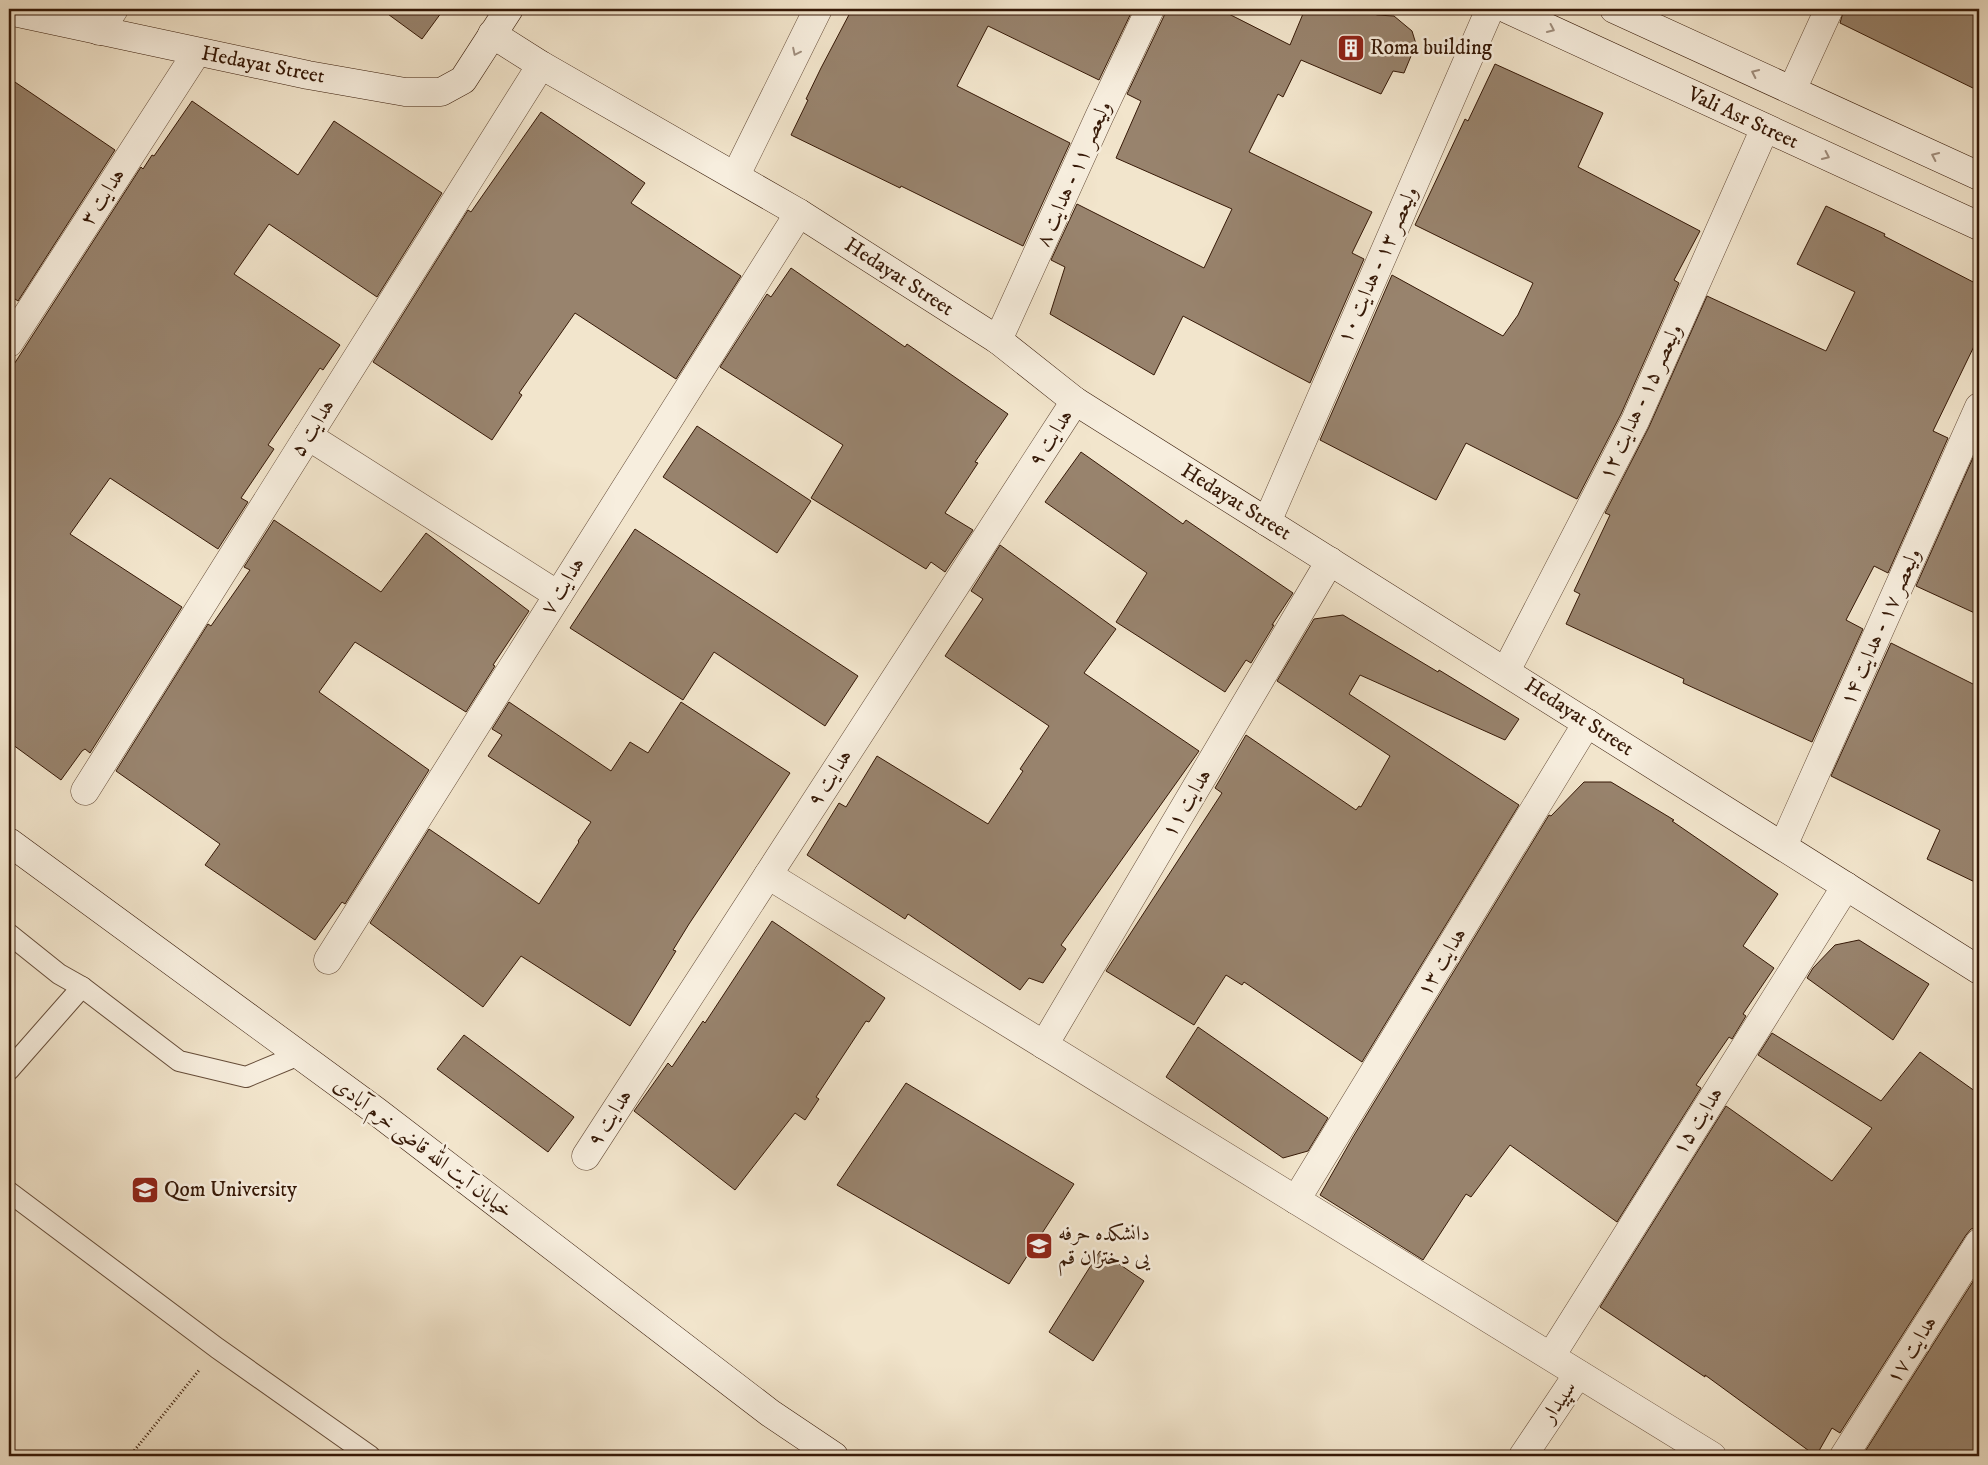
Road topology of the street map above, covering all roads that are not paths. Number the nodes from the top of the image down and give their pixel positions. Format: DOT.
graph roads {
  1 [pos="114,9"];
  2 [pos="509,9"];
  3 [pos="818,9"];
  4 [pos="1150,9"];
  5 [pos="1490,9"];
  6 [pos="1507,9"];
  7 [pos="1614,9"];
  8 [pos="1829,9"];
  9 [pos="9,11"];
  10 [pos="99,31"];
  11 [pos="492,34"];
  12 [pos="197,52"];
  13 [pos="542,65"];
  14 [pos="1792,90"];
  15 [pos="1765,128"];
  16 [pos="736,175"];
  17 [pos="1979,176"];
  18 [pos="799,213"];
  19 [pos="1979,226"];
  20 [pos="998,340"];
  21 [pos="9,343"];
  22 [pos="1075,401"];
  23 [pos="1979,407"];
  24 [pos="308,436"];
  25 [pos="1267,522"];
  26 [pos="1330,561"];
  27 [pos="558,595"];
  28 [pos="1506,671"];
  29 [pos="1587,723"];
  30 [pos="85,791"];
  31 [pos="9,842"];
  32 [pos="1783,846"];
  33 [pos="768,875"];
  34 [pos="1846,886"];
  35 [pos="9,934"];
  36 [pos="328,960"];
  37 [pos="1979,970"];
  38 [pos="82,987"];
  39 [pos="1044,1045"];
  40 [pos="299,1055"];
  41 [pos="9,1070"];
  42 [pos="586,1156"];
  43 [pos="9,1192"];
  44 [pos="1296,1200"];
  45 [pos="1979,1243"];
  46 [pos="1551,1356"];
  47 [pos="1578,1374"];
  48 [pos="370,1456"];
  49 [pos="834,1456"];
  50 [pos="1523,1456"];
  51 [pos="1712,1456"];
  52 [pos="1844,1456"];
  1 -- 10 [label="street"];
  2 -- 11 [label="street, Hedayat Street"];
  3 -- 16 [label="street, one-way"];
  4 -- 20 [label="street, ولیعصر ۱۱ - هدایت ۸"];
  5 -- 25 [label="street, ولیعصر ۱۳ - هدایت ۱۰"];
  6 -- 15 [label="street, Vali Asr Street, one-way"];
  14 -- 7 [label="street, one-way"];
  8 -- 14 [label="street"];
  9 -- 10 [label="street, Hedayat Street"];
  10 -- 12 [label="street, Hedayat Street"];
  11 -- 12 [label="street, Hedayat Street"];
  11 -- 13 [label="street, Hedayat Street"];
  12 -- 21 [label="street, هدایت ۳"];
  13 -- 16 [label="street, Hedayat Street"];
  13 -- 24 [label="street, هدایت ۵"];
  17 -- 14 [label="street, one-way"];
  15 -- 19 [label="street, Vali Asr Street, one-way"];
  15 -- 28 [label="street, ولیعصر ۱۵ - هدایت ۱۲"];
  16 -- 18 [label="street, Hedayat Street"];
  18 -- 20 [label="street, Hedayat Street"];
  18 -- 27 [label="street, هدایت ۷"];
  20 -- 22 [label="street, Hedayat Street"];
  22 -- 25 [label="street, Hedayat Street"];
  22 -- 33 [label="street, هدایت ۹"];
  23 -- 32 [label="street, ولیعصر ۱۷ - هدایت ۱۴"];
  24 -- 27 [label="street"];
  24 -- 30 [label="street, هدایت ۵"];
  25 -- 26 [label="street, Hedayat Street"];
  26 -- 28 [label="street, Hedayat Street"];
  26 -- 39 [label="street, هدایت ۱۱"];
  27 -- 36 [label="street, هدایت ۷"];
  28 -- 29 [label="street, Hedayat Street"];
  29 -- 32 [label="street, Hedayat Street"];
  29 -- 44 [label="street, هدایت ۱۳"];
  31 -- 40 [label="street, خیابان آیت الله قاضی خرم آبادی"];
  32 -- 34 [label="street, Hedayat Street"];
  33 -- 39 [label="street"];
  33 -- 42 [label="street, هدایت ۹"];
  34 -- 37 [label="street, Hedayat Street"];
  34 -- 46 [label="street, هدایت ۱۵"];
  35 -- 38 [label="lane"];
  38 -- 40 [label="lane"];
  38 -- 41 [label="lane"];
  39 -- 44 [label="street"];
  40 -- 49 [label="street, خیابان آیت الله قاضی خرم آبادی"];
  43 -- 48 [label="lane"];
  44 -- 46 [label="street"];
  45 -- 52 [label="street, هدایت ۱۷"];
  46 -- 47 [label="street"];
  47 -- 50 [label="street, سپیدار"];
  47 -- 51 [label="street"];
}
